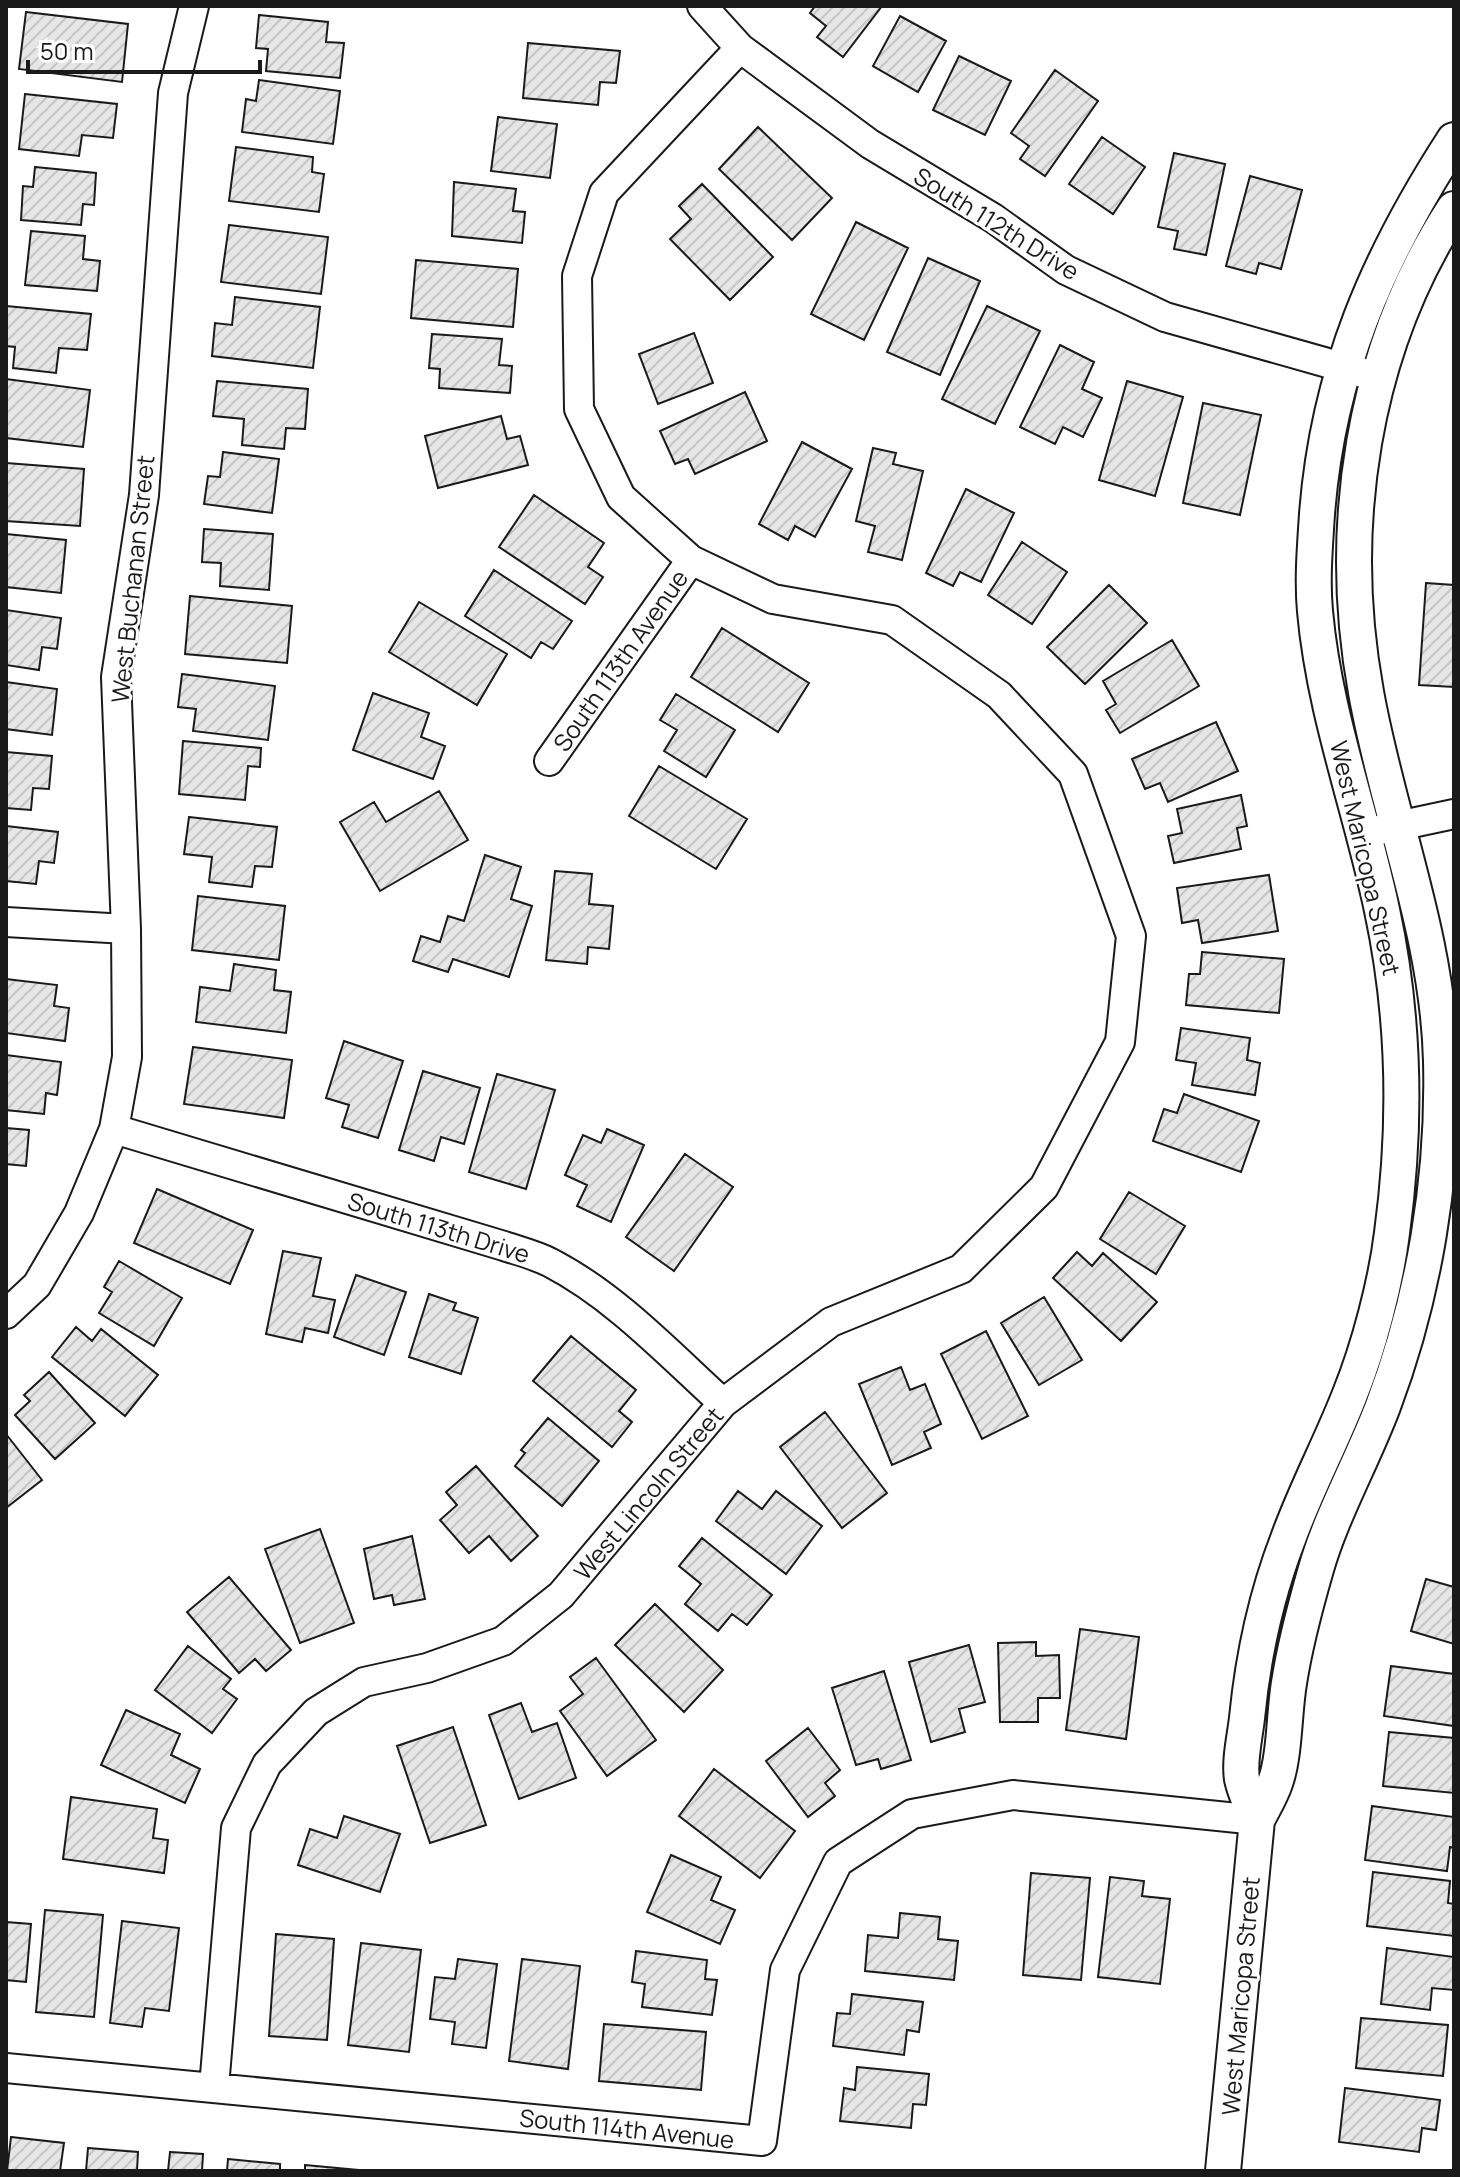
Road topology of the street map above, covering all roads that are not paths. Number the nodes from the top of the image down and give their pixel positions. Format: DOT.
graph roads {
  1 [pos="194,6"];
  2 [pos="702,6"];
  3 [pos="740,48"];
  4 [pos="1454,140"];
  5 [pos="1454,209"];
  6 [pos="1343,368"];
  7 [pos="1379,378"];
  8 [pos="691,560"];
  9 [pos="549,761"];
  10 [pos="1454,814"];
  11 [pos="1397,825"];
  12 [pos="1363,834"];
  13 [pos="6,922"];
  14 [pos="126,929"];
  15 [pos="114,1129"];
  16 [pos="6,1314"];
  17 [pos="723,1403"];
  18 [pos="1257,1820"];
  19 [pos="6,2068"];
  20 [pos="214,2087"];
  21 [pos="1223,2171"];
  1 -- 14 [label="street, West Buchanan Street"];
  2 -- 3 [label="street, South 112th Drive"];
  3 -- 6 [label="street, South 112th Drive"];
  3 -- 8 [label="street, West Lincoln Street"];
  4 -- 6 [label="street, West Maricopa Street"];
  5 -- 7 [label="street, West Maricopa Street"];
  6 -- 7 [label="street, South 112th Drive"];
  6 -- 12 [label="street, West Maricopa Street"];
  7 -- 11 [label="street, West Maricopa Street"];
  8 -- 9 [label="street, South 113th Avenue"];
  8 -- 17 [label="street, West Lincoln Street"];
  10 -- 11 [label="street"];
  11 -- 12 [label="street"];
  11 -- 18 [label="street, West Maricopa Street"];
  12 -- 18 [label="street, West Maricopa Street"];
  13 -- 14 [label="street"];
  14 -- 15 [label="street, West Buchanan Street"];
  15 -- 16 [label="street, West Buchanan Street"];
  15 -- 17 [label="street, South 113th Drive"];
  17 -- 20 [label="street, West Lincoln Street"];
  18 -- 20 [label="street, South 114th Avenue"];
  18 -- 21 [label="street, West Maricopa Street"];
  19 -- 20 [label="street, South 114th Avenue"];
}
